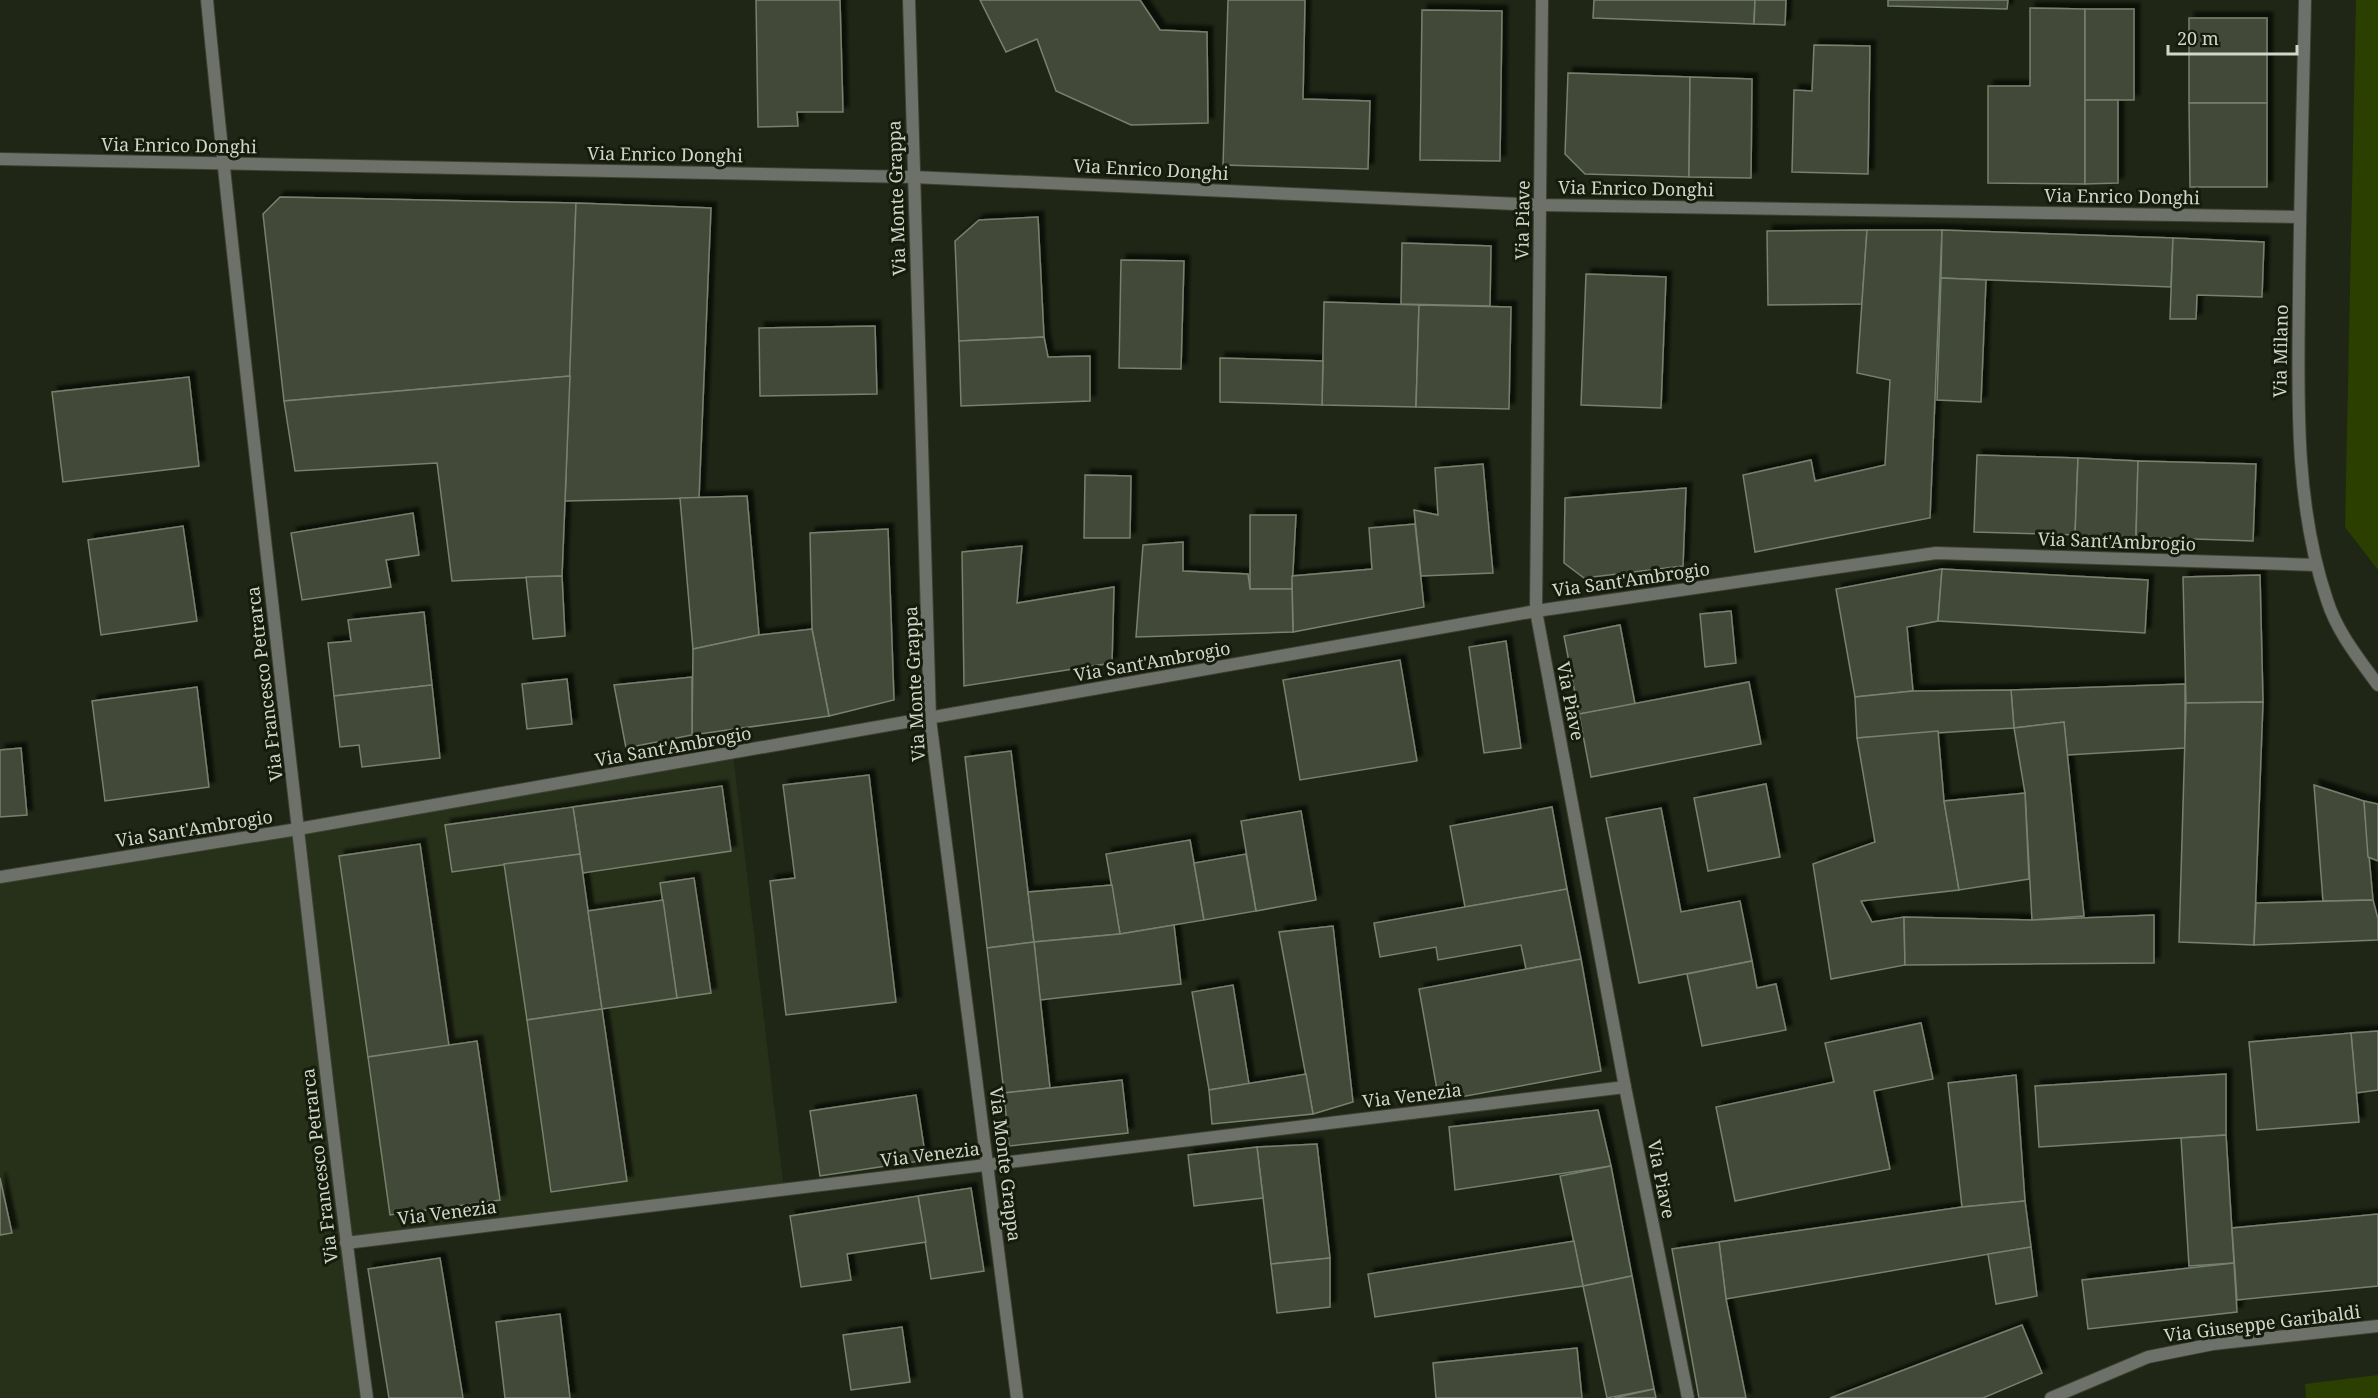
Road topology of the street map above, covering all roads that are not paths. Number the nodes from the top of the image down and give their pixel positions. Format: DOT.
graph roads {
  1 [pos="207,0"];
  2 [pos="909,0"];
  3 [pos="1542,0"];
  4 [pos="2305,0"];
  5 [pos="0,159"];
  6 [pos="223,164"];
  7 [pos="913,177"];
  8 [pos="1540,205"];
  9 [pos="2300,217"];
  10 [pos="2316,565"];
  11 [pos="1536,611"];
  12 [pos="2378,686"];
  13 [pos="930,719"];
  14 [pos="298,829"];
  15 [pos="0,877"];
  16 [pos="1625,1087"];
  17 [pos="989,1165"];
  18 [pos="346,1243"];
  19 [pos="2378,1326"];
  20 [pos="367,1398"];
  21 [pos="1017,1398"];
  22 [pos="1688,1398"];
  23 [pos="2051,1398"];
  1 -- 6 [label="street, Via Francesco Petrarca"];
  2 -- 7 [label="street, Via Monte Grappa"];
  3 -- 8 [label="street, Via Piave"];
  4 -- 9 [label="street, Via Milano"];
  5 -- 6 [label="street, Via Enrico Donghi"];
  6 -- 7 [label="street, Via Enrico Donghi"];
  6 -- 14 [label="street, Via Francesco Petrarca"];
  7 -- 8 [label="street, Via Enrico Donghi"];
  7 -- 13 [label="street, Via Monte Grappa"];
  8 -- 9 [label="street, Via Enrico Donghi"];
  8 -- 11 [label="street, Via Piave"];
  9 -- 10 [label="street, Via Milano"];
  10 -- 11 [label="street, Via Sant'Ambrogio"];
  10 -- 12 [label="street, Via Milano"];
  11 -- 13 [label="street, Via Sant'Ambrogio"];
  11 -- 16 [label="street, Via Piave"];
  13 -- 14 [label="street, Via Sant'Ambrogio"];
  13 -- 17 [label="street, Via Monte Grappa"];
  14 -- 15 [label="street, Via Sant'Ambrogio"];
  14 -- 18 [label="street, Via Francesco Petrarca"];
  16 -- 17 [label="street, Via Venezia"];
  16 -- 22 [label="street, Via Piave"];
  17 -- 18 [label="street, Via Venezia"];
  17 -- 21 [label="street, Via Monte Grappa"];
  18 -- 20 [label="street, Via Francesco Petrarca"];
  19 -- 23 [label="street, Via Giuseppe Garibaldi"];
}
